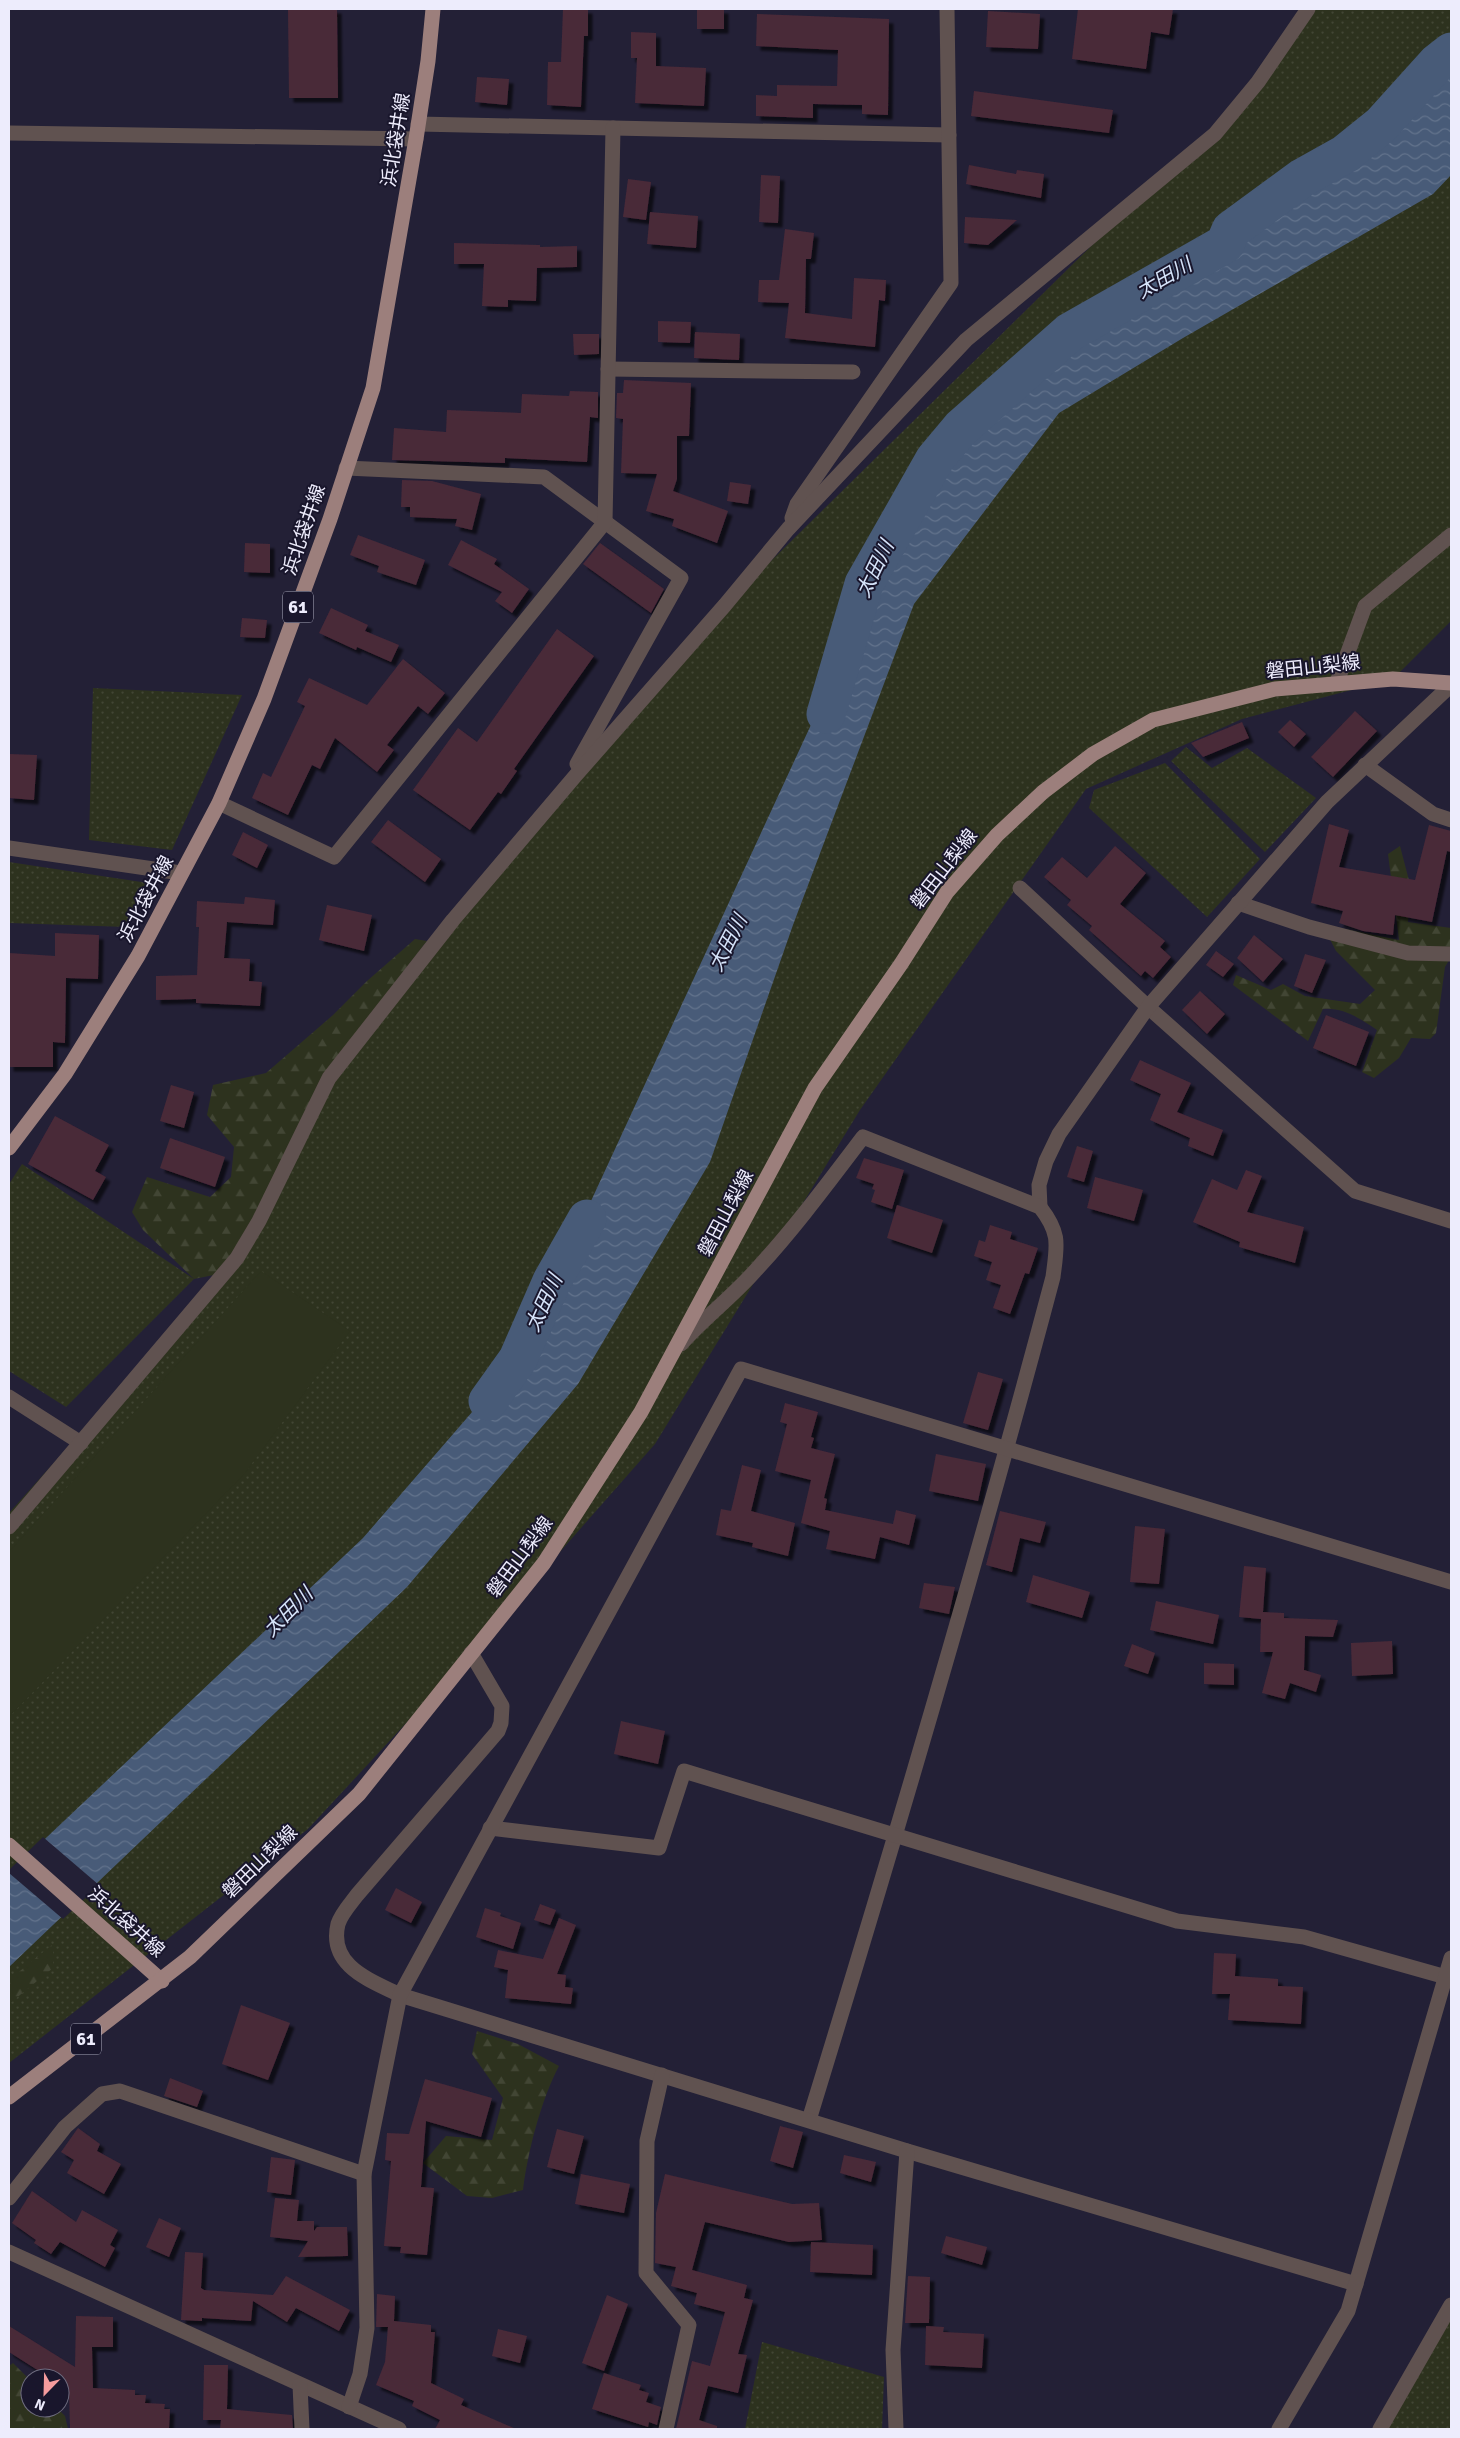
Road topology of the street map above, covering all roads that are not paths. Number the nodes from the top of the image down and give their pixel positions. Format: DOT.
graph roads {
  1 [pos="433,9"];
  2 [pos="947,9"];
  3 [pos="1308,9"];
  4 [pos="613,128"];
  5 [pos="417,131"];
  6 [pos="9,133"];
  7 [pos="948,135"];
  8 [pos="608,369"];
  9 [pos="853,372"];
  10 [pos="346,468"];
  11 [pos="605,522"];
  12 [pos="788,529"];
  13 [pos="1451,535"];
  14 [pos="1337,682"];
  15 [pos="1451,684"];
  16 [pos="1365,765"];
  17 [pos="560,793"];
  18 [pos="219,803"];
  19 [pos="1451,820"];
  20 [pos="9,848"];
  21 [pos="181,873"];
  22 [pos="1020,888"];
  23 [pos="1238,903"];
  24 [pos="1451,954"];
  25 [pos="1148,1006"];
  26 [pos="9,1148"];
  27 [pos="1040,1207"];
  28 [pos="1451,1220"];
  29 [pos="677,1349"];
  30 [pos="9,1397"];
  31 [pos="81,1443"];
  32 [pos="1007,1449"];
  33 [pos="9,1527"];
  34 [pos="1451,1582"];
  35 [pos="471,1653"];
  36 [pos="490,1828"];
  37 [pos="896,1836"];
  38 [pos="9,1845"];
  39 [pos="1451,1958"];
  40 [pos="1446,1977"];
  41 [pos="162,1981"];
  42 [pos="400,1994"];
  43 [pos="662,2075"];
  44 [pos="9,2097"];
  45 [pos="809,2120"];
  46 [pos="907,2151"];
  47 [pos="364,2174"];
  48 [pos="9,2198"];
  49 [pos="9,2252"];
  50 [pos="1356,2284"];
  51 [pos="1451,2305"];
  52 [pos="300,2384"];
  53 [pos="349,2407"];
  54 [pos="302,2429"];
  55 [pos="399,2429"];
  56 [pos="666,2429"];
  57 [pos="896,2429"];
  58 [pos="1279,2429"];
  59 [pos="1380,2429"];
  1 -- 5 [label="main road, 浜北袋井線 / 61"];
  2 -- 7 [label="street"];
  3 -- 12 [label="street"];
  4 -- 5 [label="street"];
  4 -- 7 [label="street"];
  4 -- 8 [label="street"];
  5 -- 6 [label="street"];
  5 -- 10 [label="main road, 浜北袋井線 / 61"];
  7 -- 12 [label="street"];
  8 -- 9 [label="street"];
  8 -- 11 [label="street"];
  10 -- 11 [label="street"];
  10 -- 18 [label="main road, 浜北袋井線 / 61"];
  11 -- 17 [label="street"];
  11 -- 18 [label="street"];
  12 -- 17 [label="street"];
  13 -- 14 [label="street"];
  14 -- 15 [label="main road, 磐田山梨線"];
  14 -- 29 [label="main road, 磐田山梨線"];
  15 -- 16 [label="street"];
  16 -- 19 [label="street"];
  16 -- 23 [label="street"];
  17 -- 31 [label="street"];
  18 -- 21 [label="main road, 浜北袋井線 / 61"];
  20 -- 21 [label="street"];
  21 -- 26 [label="main road, 浜北袋井線 / 61"];
  22 -- 25 [label="street"];
  23 -- 24 [label="street"];
  23 -- 25 [label="street"];
  25 -- 27 [label="street"];
  25 -- 28 [label="street"];
  27 -- 29 [label="street"];
  27 -- 32 [label="street"];
  29 -- 35 [label="main road, 磐田山梨線"];
  30 -- 31 [label="street"];
  31 -- 33 [label="street"];
  32 -- 34 [label="street"];
  32 -- 36 [label="street"];
  32 -- 37 [label="street"];
  35 -- 41 [label="main road, 磐田山梨線"];
  35 -- 42 [label="street"];
  36 -- 37 [label="street"];
  36 -- 42 [label="street"];
  37 -- 40 [label="street"];
  37 -- 45 [label="street"];
  38 -- 41 [label="main road, 浜北袋井線"];
  39 -- 40 [label="street"];
  40 -- 50 [label="street"];
  41 -- 44 [label="main road, 浜北袋井線 / 61"];
  42 -- 43 [label="street"];
  42 -- 47 [label="street"];
  43 -- 45 [label="street"];
  43 -- 56 [label="street"];
  45 -- 46 [label="street"];
  46 -- 50 [label="street"];
  46 -- 57 [label="street"];
  47 -- 48 [label="street"];
  47 -- 53 [label="street"];
  49 -- 52 [label="street"];
  50 -- 58 [label="street"];
  51 -- 59 [label="street"];
  52 -- 53 [label="street"];
  52 -- 54 [label="street"];
  53 -- 55 [label="street"];
}
